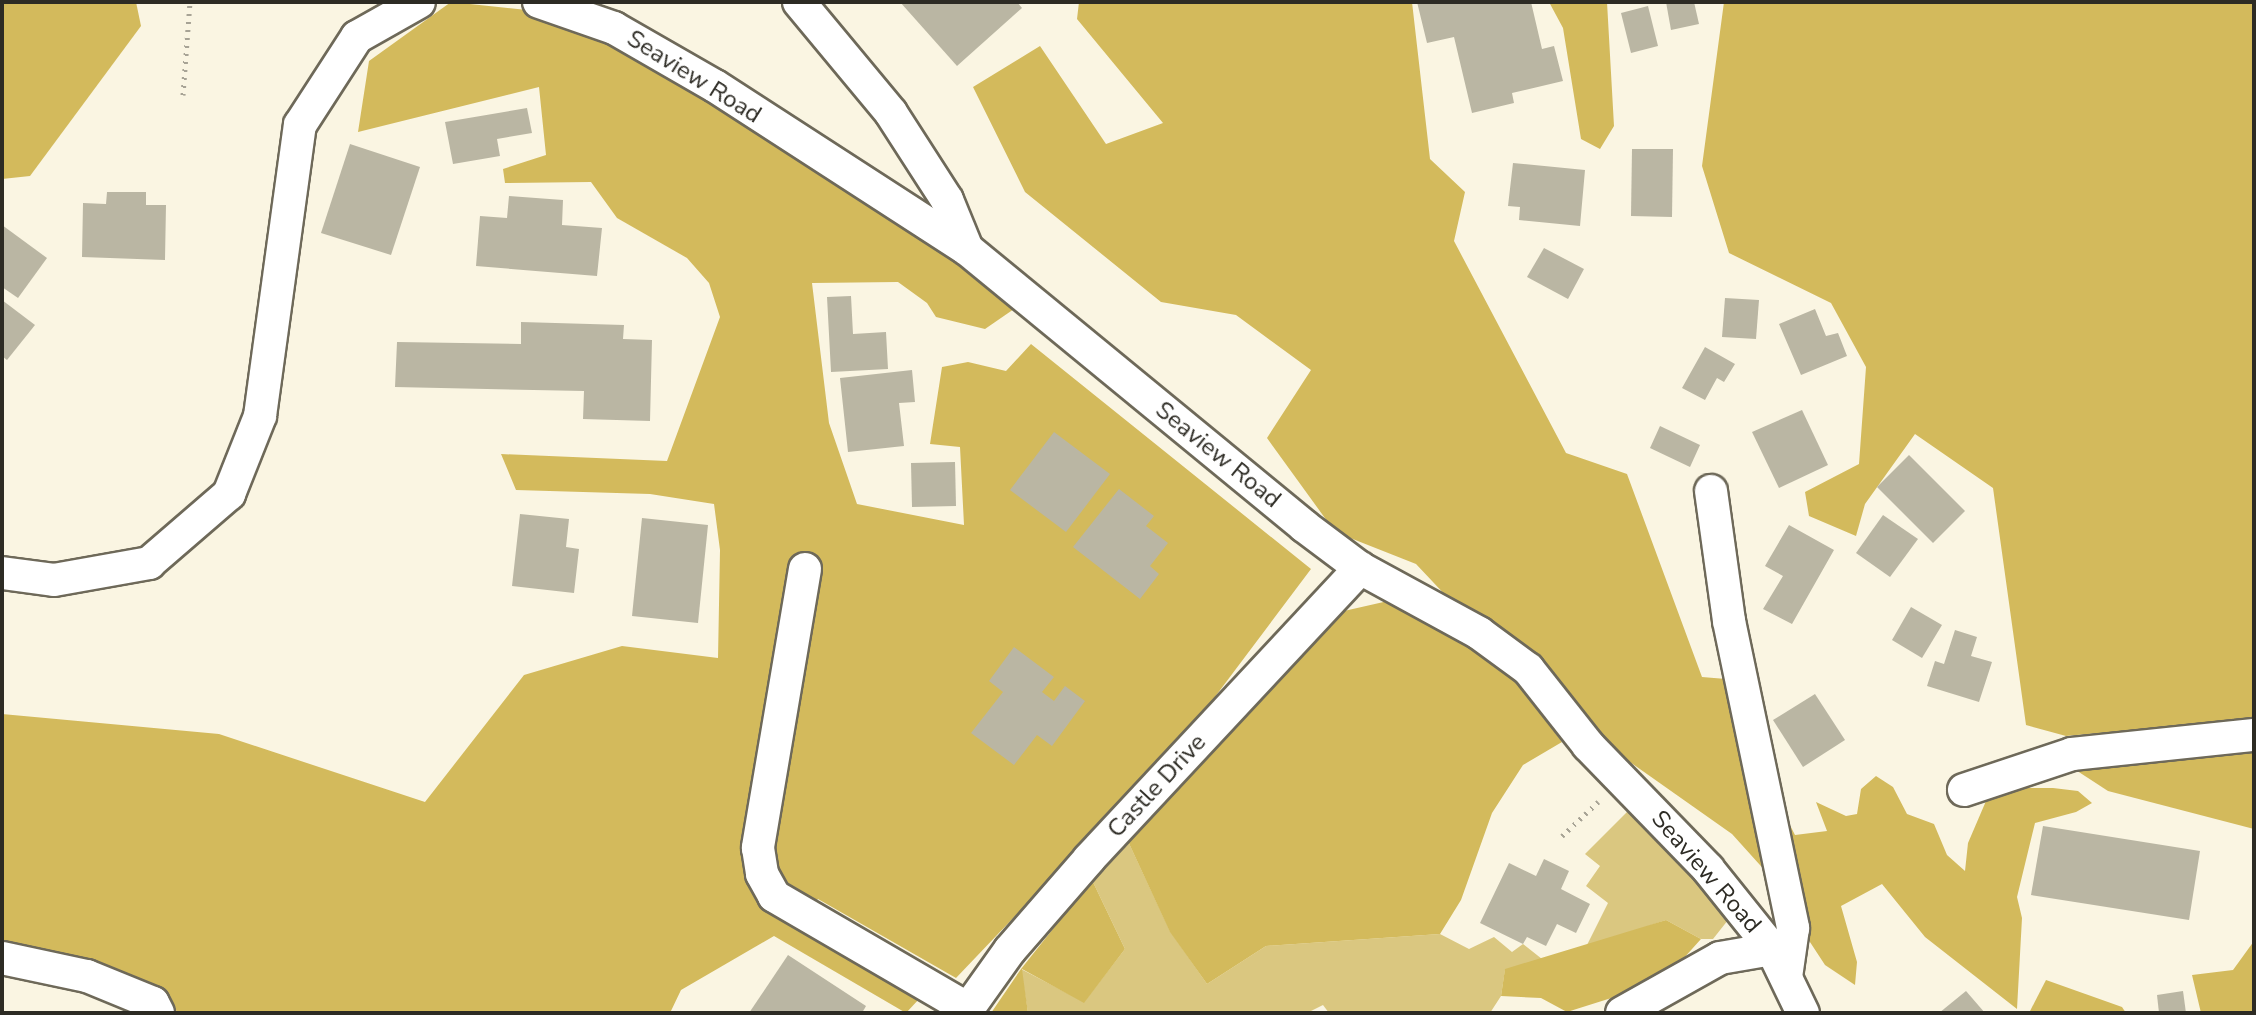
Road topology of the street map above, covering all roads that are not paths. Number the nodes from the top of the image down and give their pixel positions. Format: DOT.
graph roads {
  1 [pos="419,2"];
  2 [pos="539,2"];
  3 [pos="799,2"];
  4 [pos="967,249"];
  5 [pos="1711,491"];
  6 [pos="1360,568"];
  7 [pos="805,569"];
  8 [pos="2,573"];
  9 [pos="2254,735"];
  10 [pos="1964,790"];
  11 [pos="1772,949"];
  12 [pos="2,958"];
  13 [pos="1786,977"];
  14 [pos="966,1011"];
  15 [pos="158,1013"];
  16 [pos="1622,1013"];
  17 [pos="1803,1013"];
  1 -- 8 [label="street"];
  2 -- 4 [label="street, Seaview Road"];
  3 -- 4 [label="street"];
  4 -- 6 [label="street, Seaview Road"];
  5 -- 13 [label="street"];
  6 -- 11 [label="street, Seaview Road"];
  6 -- 14 [label="street, Castle Drive"];
  7 -- 14 [label="street"];
  9 -- 10 [label="street"];
  11 -- 13 [label="street, Seaview Road"];
  11 -- 16 [label="street"];
  12 -- 15 [label="street"];
  13 -- 17 [label="street, Seaview Road"];
}
